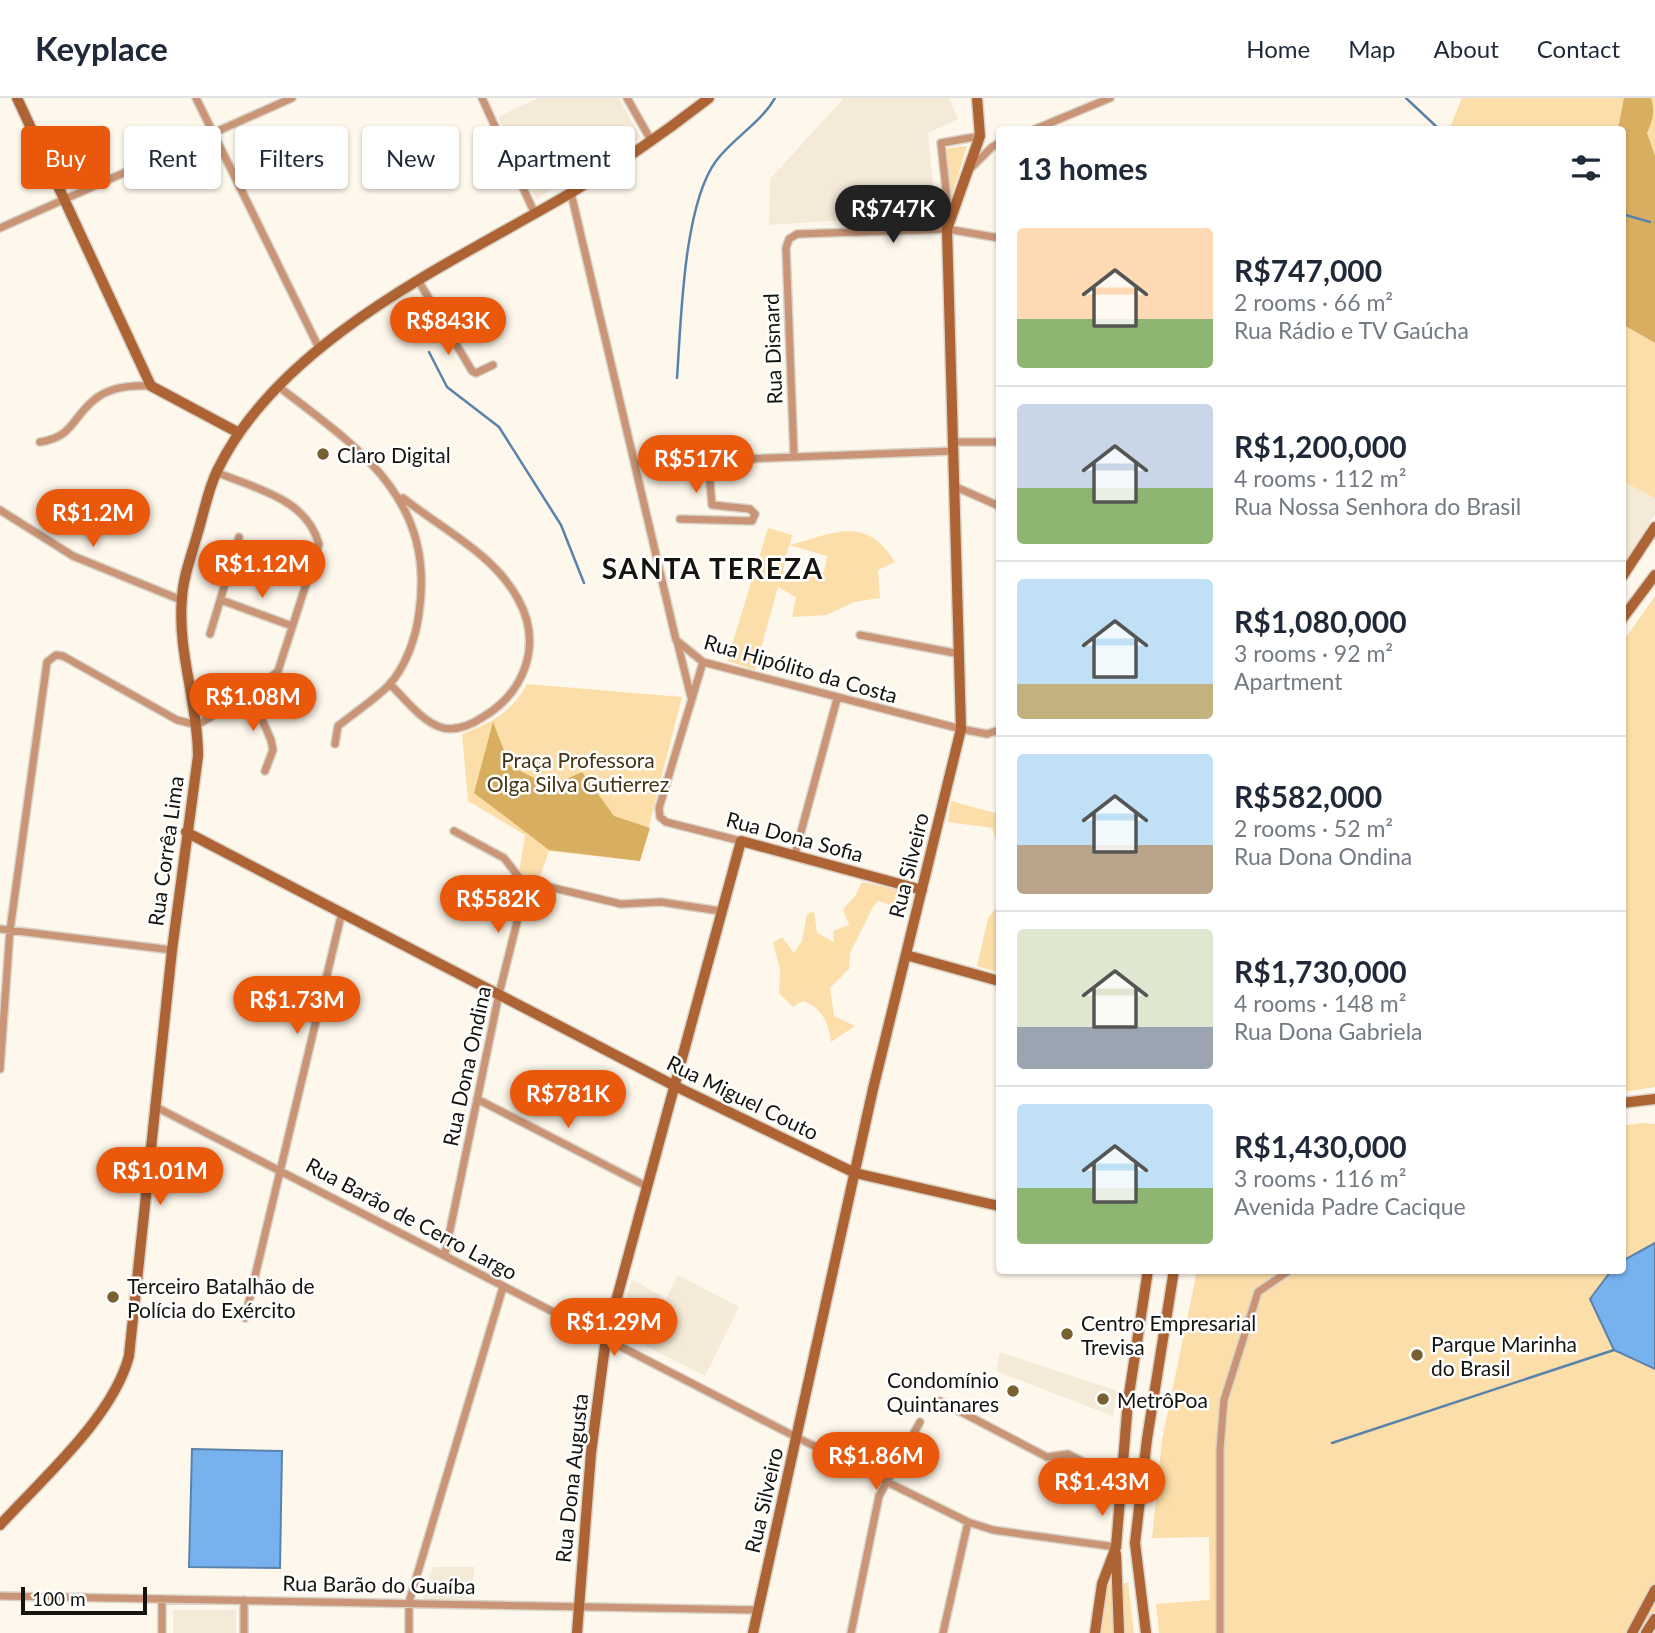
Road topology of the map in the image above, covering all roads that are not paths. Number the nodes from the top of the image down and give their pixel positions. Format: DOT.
graph roads {
  1 [pos="17,98"];
  2 [pos="196,98"];
  3 [pos="292,98"];
  4 [pos="482,98"];
  5 [pos="627,98"];
  6 [pos="709,98"];
  7 [pos="977,98"];
  8 [pos="1110,98"];
  9 [pos="209,126"];
  10 [pos="1043,126"];
  11 [pos="221,128"];
  12 [pos="980,136"];
  13 [pos="652,142"];
  14 [pos="996,145"];
  15 [pos="221,150"];
  16 [pos="970,169"];
  17 [pos="124,171"];
  18 [pos="571,193"];
  19 [pos="62,198"];
  20 [pos="535,214"];
  21 [pos="948,224"];
  22 [pos="0,228"];
  23 [pos="996,237"];
  24 [pos="418,280"];
  25 [pos="320,350"];
  26 [pos="494,365"];
  27 [pos="151,386"];
  28 [pos="279,387"];
  29 [pos="239,433"];
  30 [pos="40,442"];
  31 [pos="996,442"];
  32 [pos="955,447"];
  33 [pos="794,457"];
  34 [pos="708,460"];
  35 [pos="635,463"];
  36 [pos="216,472"];
  37 [pos="956,487"];
  38 [pos="400,496"];
  39 [pos="996,505"];
  40 [pos="0,510"];
  41 [pos="680,519"];
  42 [pos="1655,527"];
  43 [pos="239,537"];
  44 [pos="1626,571"];
  45 [pos="1655,575"];
  46 [pos="181,600"];
  47 [pos="221,600"];
  48 [pos="1626,614"];
  49 [pos="292,626"];
  50 [pos="210,634"];
  51 [pos="860,635"];
  52 [pos="676,640"];
  53 [pos="960,654"];
  54 [pos="703,662"];
  55 [pos="390,684"];
  56 [pos="251,694"];
  57 [pos="692,698"];
  58 [pos="837,699"];
  59 [pos="197,725"];
  60 [pos="961,729"];
  61 [pos="996,731"];
  62 [pos="335,744"];
  63 [pos="265,771"];
  64 [pos="454,831"];
  65 [pos="186,832"];
  66 [pos="741,841"];
  67 [pos="795,854"];
  68 [pos="526,886"];
  69 [pos="922,890"];
  70 [pos="342,911"];
  71 [pos="720,911"];
  72 [pos="0,929"];
  73 [pos="10,930"];
  74 [pos="172,950"];
  75 [pos="905,956"];
  76 [pos="996,980"];
  77 [pos="499,994"];
  78 [pos="0,1069"];
  79 [pos="673,1085"];
  80 [pos="477,1099"];
  81 [pos="1655,1099"];
  82 [pos="1626,1103"];
  83 [pos="154,1106"];
  84 [pos="280,1168"];
  85 [pos="855,1173"];
  86 [pos="646,1186"];
  87 [pos="996,1205"];
  88 [pos="444,1255"];
  89 [pos="1147,1274"];
  90 [pos="1173,1274"];
  91 [pos="1284,1274"];
  92 [pos="503,1287"];
  93 [pos="245,1318"];
  94 [pos="606,1338"];
  95 [pos="940,1401"];
  96 [pos="920,1422"];
  97 [pos="796,1437"];
  98 [pos="1120,1480"];
  99 [pos="887,1481"];
  100 [pos="968,1522"];
  101 [pos="0,1525"];
  102 [pos="1116,1547"];
  103 [pos="1655,1590"];
  104 [pos="0,1596"];
  105 [pos="162,1599"];
  106 [pos="244,1600"];
  107 [pos="409,1602"];
  108 [pos="578,1605"];
  109 [pos="758,1610"];
  110 [pos="1655,1619"];
  111 [pos="162,1633"];
  112 [pos="244,1633"];
  113 [pos="409,1633"];
  114 [pos="577,1633"];
  115 [pos="753,1633"];
  116 [pos="851,1633"];
  117 [pos="943,1633"];
  118 [pos="1094,1633"];
  119 [pos="1119,1633"];
  120 [pos="1146,1633"];
  121 [pos="1220,1633"];
  122 [pos="1632,1633"];
  123 [pos="1646,1633"];
  1 -- 19 [label="street"];
  2 -- 9 [label="street"];
  3 -- 11 [label="street"];
  4 -- 20 [label="street"];
  5 -- 13 [label="street"];
  6 -- 13 [label="street, Rua Corrêa Lima"];
  7 -- 12 [label="street, Rua Silveiro"];
  8 -- 10 [label="street"];
  12 -- 16 [label="street, Rua Silveiro"];
  12 -- 21 [label="street"];
  13 -- 18 [label="street, Rua Corrêa Lima"];
  14 -- 16 [label="street"];
  15 -- 25 [label="street"];
  16 -- 21 [label="street, Rua Silveiro"];
  17 -- 19 [label="street"];
  18 -- 20 [label="street, Rua Corrêa Lima"];
  18 -- 35 [label="street, Rua Hipólito da Costa"];
  19 -- 22 [label="street"];
  19 -- 27 [label="street"];
  20 -- 24 [label="street, Rua Corrêa Lima"];
  21 -- 23 [label="street"];
  21 -- 32 [label="street, Rua Silveiro"];
  21 -- 33 [label="street, Rua Disnard"];
  24 -- 25 [label="street, Rua Corrêa Lima"];
  24 -- 26 [label="street"];
  25 -- 28 [label="street, Rua Corrêa Lima"];
  27 -- 29 [label="street"];
  27 -- 30 [label="street"];
  28 -- 29 [label="street, Rua Corrêa Lima"];
  28 -- 38 [label="street"];
  29 -- 36 [label="street, Rua Corrêa Lima"];
  31 -- 32 [label="street"];
  32 -- 33 [label="street"];
  32 -- 37 [label="street, Rua Silveiro"];
  33 -- 34 [label="street"];
  34 -- 35 [label="street"];
  34 -- 41 [label="street"];
  35 -- 52 [label="street, Rua Hipólito da Costa"];
  36 -- 46 [label="street, Rua Corrêa Lima"];
  36 -- 49 [label="street"];
  37 -- 39 [label="street"];
  37 -- 53 [label="street, Rua Silveiro"];
  38 -- 55 [label="street"];
  38 -- 55 [label="street"];
  40 -- 46 [label="street"];
  42 -- 44 [label="street"];
  43 -- 47 [label="street"];
  45 -- 48 [label="street"];
  46 -- 59 [label="street, Rua Corrêa Lima"];
  47 -- 49 [label="street"];
  47 -- 50 [label="street"];
  49 -- 56 [label="street"];
  51 -- 53 [label="street"];
  52 -- 54 [label="street, Rua Hipólito da Costa"];
  52 -- 57 [label="street"];
  53 -- 60 [label="street, Rua Silveiro"];
  54 -- 57 [label="street"];
  54 -- 58 [label="street, Rua Hipólito da Costa"];
  55 -- 62 [label="street"];
  56 -- 59 [label="street"];
  56 -- 63 [label="street"];
  57 -- 66 [label="street, Rua Dona Sofia"];
  58 -- 60 [label="street, Rua Hipólito da Costa"];
  58 -- 67 [label="street"];
  59 -- 65 [label="street, Rua Corrêa Lima"];
  59 -- 73 [label="street"];
  60 -- 61 [label="street, Rua Hipólito da Costa"];
  60 -- 69 [label="street, Rua Silveiro"];
  64 -- 68 [label="street"];
  65 -- 70 [label="street, Rua Miguel Couto"];
  65 -- 74 [label="street, Rua Corrêa Lima"];
  66 -- 67 [label="street, Rua Dona Sofia"];
  66 -- 71 [label="street, Rua Dona Augusta"];
  67 -- 69 [label="street, Rua Dona Sofia"];
  68 -- 71 [label="street"];
  68 -- 77 [label="street, Rua Dona Ondina"];
  69 -- 75 [label="street, Rua Silveiro"];
  70 -- 77 [label="street, Rua Miguel Couto"];
  70 -- 84 [label="street"];
  71 -- 79 [label="street, Rua Dona Augusta"];
  72 -- 73 [label="street"];
  73 -- 74 [label="street"];
  73 -- 78 [label="street"];
  74 -- 83 [label="street, Rua Corrêa Lima"];
  75 -- 76 [label="street"];
  75 -- 85 [label="street, Rua Silveiro"];
  77 -- 79 [label="street, Rua Miguel Couto"];
  77 -- 80 [label="street, Rua Dona Ondina"];
  79 -- 85 [label="street, Rua Miguel Couto"];
  79 -- 86 [label="street, Rua Dona Augusta"];
  80 -- 86 [label="street"];
  80 -- 88 [label="street, Rua Dona Ondina"];
  81 -- 82 [label="street"];
  83 -- 84 [label="street, Rua Barão de Cerro Largo"];
  83 -- 101 [label="street, Rua Corrêa Lima"];
  84 -- 88 [label="street, Rua Barão de Cerro Largo"];
  84 -- 93 [label="street"];
  85 -- 87 [label="street, Rua Miguel Couto"];
  85 -- 97 [label="street, Rua Silveiro"];
  86 -- 94 [label="street, Rua Dona Augusta"];
  88 -- 92 [label="street, Rua Barão de Cerro Largo"];
  89 -- 98 [label="street"];
  90 -- 120 [label="street"];
  91 -- 121 [label="street"];
  92 -- 94 [label="street, Rua Barão de Cerro Largo"];
  92 -- 107 [label="street"];
  94 -- 97 [label="street, Rua Barão de Cerro Largo"];
  94 -- 108 [label="street, Rua Dona Augusta"];
  95 -- 98 [label="street"];
  96 -- 99 [label="street"];
  97 -- 99 [label="street, Rua Barão de Cerro Largo"];
  97 -- 109 [label="street, Rua Silveiro"];
  98 -- 102 [label="street"];
  99 -- 100 [label="street, Rua Barão de Cerro Largo"];
  99 -- 116 [label="street"];
  100 -- 102 [label="street, Rua Barão de Cerro Largo"];
  100 -- 117 [label="street"];
  102 -- 118 [label="street"];
  102 -- 119 [label="street"];
  103 -- 122 [label="street"];
  104 -- 105 [label="street, Rua Barão do Guaíba"];
  105 -- 106 [label="street, Rua Barão do Guaíba"];
  105 -- 111 [label="street"];
  106 -- 107 [label="street, Rua Barão do Guaíba"];
  106 -- 112 [label="street"];
  107 -- 108 [label="street, Rua Barão do Guaíba"];
  107 -- 113 [label="street"];
  108 -- 109 [label="street, Rua Barão do Guaíba"];
  108 -- 114 [label="street, Rua Dona Augusta"];
  109 -- 115 [label="street, Rua Silveiro"];
  110 -- 123 [label="street"];
}
